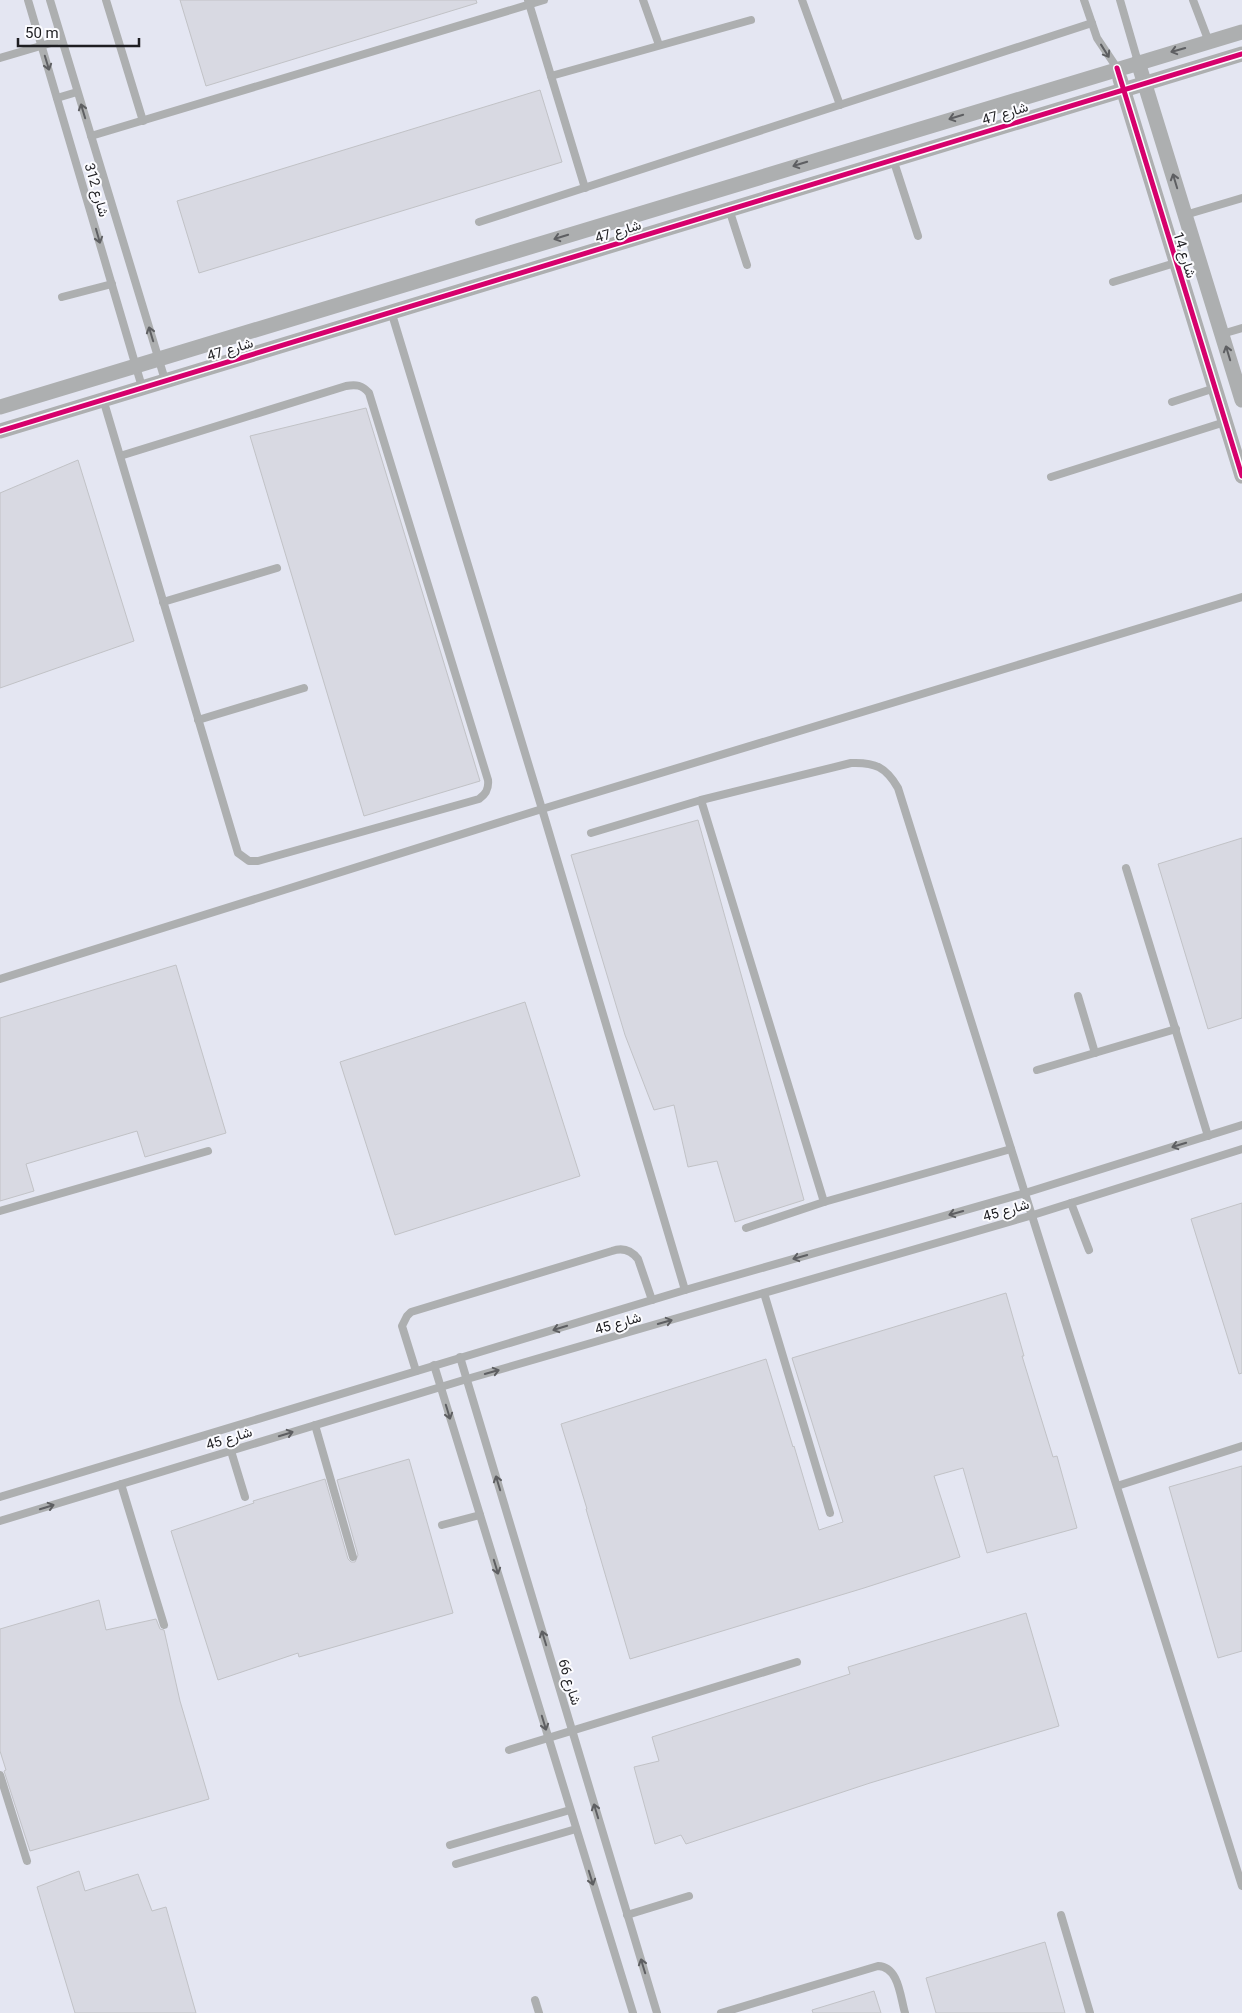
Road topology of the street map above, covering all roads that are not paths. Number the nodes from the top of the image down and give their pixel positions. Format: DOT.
graph roads {
  1 [pos="28,0"];
  2 [pos="50,0"];
  3 [pos="106,0"];
  4 [pos="544,0"];
  5 [pos="643,0"];
  6 [pos="802,0"];
  7 [pos="1084,0"];
  8 [pos="1120,0"];
  9 [pos="1193,0"];
  10 [pos="529,2"];
  11 [pos="751,20"];
  12 [pos="1092,23"];
  13 [pos="1242,32"];
  14 [pos="61,40"];
  15 [pos="1209,42"];
  16 [pos="659,45"];
  17 [pos="42,46"];
  18 [pos="1242,54"];
  19 [pos="0,58"];
  20 [pos="1138,62"];
  21 [pos="1117,68"];
  22 [pos="551,76"];
  23 [pos="1145,83"];
  24 [pos="1123,89"];
  25 [pos="77,92"];
  26 [pos="58,98"];
  27 [pos="840,105"];
  28 [pos="142,121"];
  29 [pos="91,136"];
  30 [pos="893,159"];
  31 [pos="585,188"];
  32 [pos="1242,198"];
  33 [pos="729,209"];
  34 [pos="1186,215"];
  35 [pos="479,222"];
  36 [pos="918,236"];
  37 [pos="1175,263"];
  38 [pos="747,265"];
  39 [pos="1112,282"];
  40 [pos="112,284"];
  41 [pos="62,297"];
  42 [pos="390,311"];
  43 [pos="1242,328"];
  44 [pos="1222,334"];
  45 [pos="159,359"];
  46 [pos="136,366"];
  47 [pos="165,380"];
  48 [pos="142,387"];
  49 [pos="1215,388"];
  50 [pos="103,399"];
  51 [pos="1242,400"];
  52 [pos="1172,402"];
  53 [pos="0,407"];
  54 [pos="1226,422"];
  55 [pos="0,431"];
  56 [pos="120,456"];
  57 [pos="1242,476"];
  58 [pos="1051,477"];
  59 [pos="277,568"];
  60 [pos="1242,597"];
  61 [pos="163,602"];
  62 [pos="304,688"];
  63 [pos="198,720"];
  64 [pos="701,800"];
  65 [pos="542,809"];
  66 [pos="591,832"];
  67 [pos="1126,868"];
  68 [pos="0,979"];
  69 [pos="1078,996"];
  70 [pos="1176,1029"];
  71 [pos="1095,1053"];
  72 [pos="1037,1070"];
  73 [pos="1242,1126"];
  74 [pos="1208,1136"];
  75 [pos="1011,1149"];
  76 [pos="1242,1149"];
  77 [pos="208,1151"];
  78 [pos="1025,1193"];
  79 [pos="824,1202"];
  80 [pos="1071,1203"];
  81 [pos="0,1211"];
  82 [pos="1033,1215"];
  83 [pos="746,1228"];
  84 [pos="1089,1250"];
  85 [pos="685,1290"];
  86 [pos="764,1293"];
  87 [pos="652,1300"];
  88 [pos="460,1357"];
  89 [pos="434,1366"];
  90 [pos="416,1371"];
  91 [pos="467,1379"];
  92 [pos="440,1387"];
  93 [pos="315,1425"];
  94 [pos="1242,1446"];
  95 [pos="231,1451"];
  96 [pos="121,1484"];
  97 [pos="1117,1486"];
  98 [pos="245,1496"];
  99 [pos="0,1497"];
  100 [pos="830,1513"];
  101 [pos="480,1515"];
  102 [pos="0,1521"];
  103 [pos="442,1525"];
  104 [pos="353,1557"];
  105 [pos="164,1625"];
  106 [pos="797,1662"];
  107 [pos="572,1731"];
  108 [pos="548,1739"];
  109 [pos="509,1750"];
  110 [pos="0,1774"];
  111 [pos="570,1810"];
  112 [pos="576,1829"];
  113 [pos="450,1845"];
  114 [pos="27,1860"];
  115 [pos="456,1864"];
  116 [pos="1242,1886"];
  117 [pos="689,1896"];
  118 [pos="627,1915"];
  119 [pos="1061,1915"];
  120 [pos="535,2000"];
  121 [pos="539,2013"];
  122 [pos="633,2013"];
  123 [pos="657,2013"];
  124 [pos="721,2013"];
  125 [pos="905,2013"];
  126 [pos="1090,2013"];
  1 -- 17 [label="lane, شارع 312"];
  2 -- 14 [label="lane, شارع 312"];
  3 -- 28 [label="lane"];
  4 -- 10 [label="lane"];
  5 -- 16 [label="lane"];
  6 -- 27 [label="lane"];
  7 -- 12 [label="lane"];
  8 -- 20 [label="lane"];
  9 -- 15 [label="lane"];
  10 -- 22 [label="lane"];
  10 -- 28 [label="lane"];
  11 -- 16 [label="lane"];
  12 -- 21 [label="lane, one-way"];
  12 -- 27 [label="lane"];
  13 -- 15 [label="street, شارع 47"];
  14 -- 17 [label="lane"];
  14 -- 25 [label="lane, شارع 312"];
  15 -- 20 [label="street, شارع 47, one-way"];
  16 -- 22 [label="lane"];
  17 -- 19 [label="lane"];
  17 -- 26 [label="lane, شارع 312, one-way"];
  18 -- 23 [label="street, شارع 47"];
  20 -- 21 [label="street, شارع 47"];
  20 -- 23 [label="street, شارع 14"];
  21 -- 24 [label="street, شارع 14"];
  21 -- 45 [label="street, شارع 47, one-way"];
  22 -- 31 [label="lane"];
  23 -- 24 [label="street, شارع 47"];
  34 -- 23 [label="street, شارع 14, one-way"];
  24 -- 30 [label="street, شارع 47"];
  24 -- 37 [label="street, شارع 14"];
  25 -- 26 [label="lane"];
  29 -- 25 [label="lane, شارع 312, one-way"];
  26 -- 40 [label="lane, شارع 312, one-way"];
  27 -- 31 [label="lane"];
  28 -- 29 [label="lane"];
  45 -- 29 [label="lane, شارع 312, one-way"];
  30 -- 33 [label="street, شارع 47"];
  30 -- 36 [label="lane"];
  31 -- 35 [label="lane"];
  32 -- 34 [label="lane"];
  33 -- 38 [label="lane"];
  33 -- 42 [label="street, شارع 47"];
  34 -- 44 [label="street, شارع 14"];
  37 -- 39 [label="lane"];
  37 -- 49 [label="street, شارع 14"];
  40 -- 41 [label="lane"];
  40 -- 46 [label="lane, شارع 312"];
  42 -- 47 [label="street, شارع 47"];
  42 -- 65 [label="lane"];
  43 -- 44 [label="lane"];
  51 -- 44 [label="street, شارع 14, one-way"];
  45 -- 46 [label="street, شارع 47"];
  45 -- 47 [label="lane, شارع 312"];
  46 -- 48 [label="lane, شارع 312"];
  46 -- 53 [label="street, شارع 47"];
  47 -- 48 [label="street, شارع 47"];
  48 -- 50 [label="street, شارع 47"];
  49 -- 52 [label="lane"];
  49 -- 54 [label="street, شارع 14"];
  50 -- 55 [label="street, شارع 47"];
  50 -- 56 [label="lane"];
  54 -- 57 [label="street, شارع 14"];
  54 -- 58 [label="lane"];
  56 -- 61 [label="lane"];
  56 -- 63 [label="lane"];
  59 -- 61 [label="lane"];
  60 -- 65 [label="lane"];
  61 -- 63 [label="lane"];
  62 -- 63 [label="lane"];
  64 -- 66 [label="lane"];
  64 -- 75 [label="lane"];
  64 -- 79 [label="lane"];
  65 -- 68 [label="lane"];
  65 -- 85 [label="lane"];
  67 -- 70 [label="lane"];
  69 -- 71 [label="lane"];
  70 -- 71 [label="lane"];
  70 -- 74 [label="lane"];
  71 -- 72 [label="lane"];
  73 -- 74 [label="lane, شارع 45"];
  74 -- 78 [label="lane, شارع 45, one-way"];
  75 -- 78 [label="lane"];
  75 -- 79 [label="lane"];
  76 -- 80 [label="lane, شارع 45"];
  77 -- 81 [label="lane"];
  78 -- 82 [label="lane"];
  78 -- 85 [label="lane, شارع 45, one-way"];
  79 -- 83 [label="lane"];
  80 -- 82 [label="lane, شارع 45"];
  80 -- 84 [label="lane"];
  82 -- 86 [label="lane, شارع 45"];
  82 -- 97 [label="lane"];
  85 -- 87 [label="lane, شارع 45"];
  91 -- 86 [label="lane, شارع 45, one-way"];
  86 -- 100 [label="lane"];
  87 -- 88 [label="lane, شارع 45, one-way"];
  87 -- 90 [label="lane"];
  88 -- 89 [label="lane, شارع 45"];
  88 -- 91 [label="lane, شارع 66"];
  89 -- 90 [label="lane, شارع 45"];
  89 -- 92 [label="lane"];
  90 -- 99 [label="lane, شارع 45"];
  91 -- 92 [label="lane, شارع 45"];
  107 -- 91 [label="lane, شارع 66, one-way"];
  92 -- 93 [label="lane, شارع 45"];
  92 -- 101 [label="lane, one-way"];
  95 -- 93 [label="lane, شارع 45, one-way"];
  93 -- 104 [label="lane"];
  94 -- 97 [label="lane"];
  95 -- 96 [label="lane, شارع 45"];
  95 -- 98 [label="lane"];
  102 -- 96 [label="lane, شارع 45, one-way"];
  96 -- 105 [label="lane"];
  97 -- 116 [label="lane"];
  101 -- 103 [label="lane"];
  101 -- 108 [label="lane, one-way"];
  106 -- 107 [label="lane"];
  107 -- 108 [label="lane"];
  118 -- 107 [label="lane, شارع 66, one-way"];
  108 -- 109 [label="lane"];
  108 -- 111 [label="lane"];
  110 -- 114 [label="lane"];
  111 -- 112 [label="lane"];
  111 -- 113 [label="lane"];
  112 -- 115 [label="lane"];
  112 -- 122 [label="lane, one-way"];
  117 -- 118 [label="lane"];
  123 -- 118 [label="lane, شارع 66, one-way"];
  119 -- 126 [label="lane"];
  120 -- 121 [label="lane"];
  124 -- 125 [label="lane"];
}
